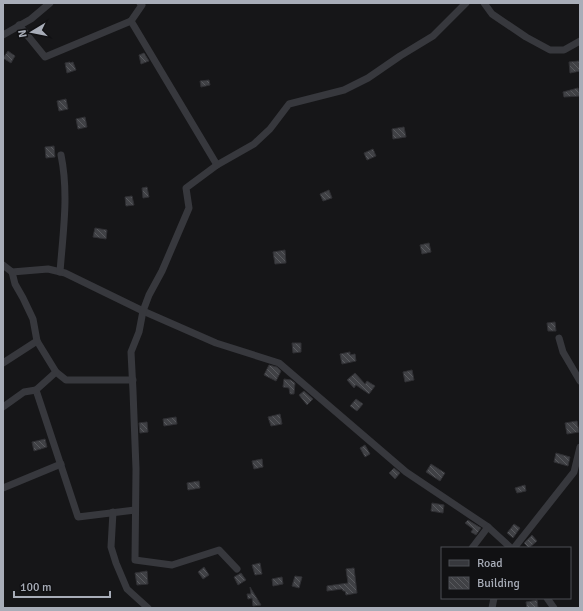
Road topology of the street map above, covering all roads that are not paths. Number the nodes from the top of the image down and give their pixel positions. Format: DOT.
graph roads {
  1 [pos="50,3"];
  2 [pos="140,3"];
  3 [pos="466,3"];
  4 [pos="484,3"];
  5 [pos="131,21"];
  6 [pos="20,25"];
  7 [pos="3,35"];
  8 [pos="580,41"];
  9 [pos="61,155"];
  10 [pos="217,165"];
  11 [pos="3,265"];
  12 [pos="12,272"];
  13 [pos="60,272"];
  14 [pos="143,311"];
  15 [pos="558,338"];
  16 [pos="36,341"];
  17 [pos="3,363"];
  18 [pos="56,372"];
  19 [pos="133,380"];
  20 [pos="580,381"];
  21 [pos="36,390"];
  22 [pos="3,407"];
  23 [pos="580,447"];
  24 [pos="60,464"];
  25 [pos="3,488"];
  26 [pos="135,510"];
  27 [pos="113,512"];
  28 [pos="488,527"];
  29 [pos="507,546"];
  30 [pos="473,547"];
  31 [pos="515,547"];
  32 [pos="237,569"];
  33 [pos="548,599"];
  34 [pos="148,608"];
  35 [pos="554,608"];
  1 -- 6 [label="street"];
  2 -- 5 [label="street"];
  3 -- 10 [label="street"];
  4 -- 8 [label="street"];
  5 -- 6 [label="street"];
  5 -- 10 [label="street"];
  6 -- 7 [label="street"];
  9 -- 13 [label="street"];
  10 -- 14 [label="street"];
  11 -- 12 [label="street"];
  12 -- 13 [label="street"];
  12 -- 16 [label="street"];
  13 -- 14 [label="street"];
  14 -- 19 [label="street"];
  14 -- 28 [label="street"];
  15 -- 20 [label="street"];
  16 -- 17 [label="street"];
  16 -- 18 [label="street"];
  18 -- 19 [label="street"];
  18 -- 21 [label="street"];
  19 -- 26 [label="street"];
  21 -- 22 [label="street"];
  21 -- 24 [label="street"];
  23 -- 31 [label="street"];
  24 -- 25 [label="street"];
  24 -- 27 [label="street"];
  26 -- 27 [label="street"];
  26 -- 32 [label="street"];
  27 -- 34 [label="street"];
  28 -- 29 [label="street"];
  28 -- 30 [label="street"];
  33 -- 35 [label="street"];
}
